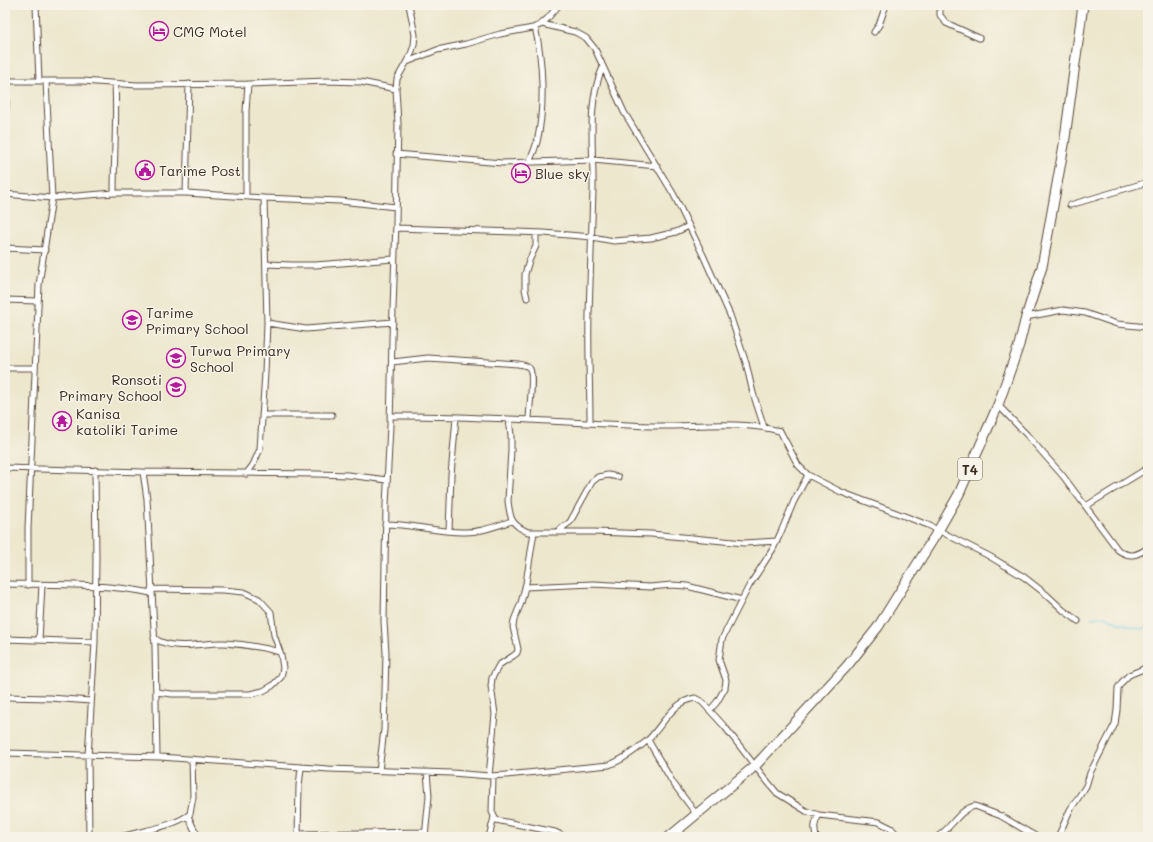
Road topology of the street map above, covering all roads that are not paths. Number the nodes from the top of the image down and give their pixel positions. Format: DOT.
graph roads {
  1 [pos="36,5"];
  2 [pos="409,5"];
  3 [pos="559,5"];
  4 [pos="886,5"];
  5 [pos="940,5"];
  6 [pos="1083,5"];
  7 [pos="542,24"];
  8 [pos="535,27"];
  9 [pos="874,32"];
  10 [pos="979,38"];
  11 [pos="406,62"];
  12 [pos="603,67"];
  13 [pos="6,81"];
  14 [pos="39,81"];
  15 [pos="46,82"];
  16 [pos="115,83"];
  17 [pos="189,84"];
  18 [pos="248,84"];
  19 [pos="396,89"];
  20 [pos="5,128"];
  21 [pos="396,154"];
  22 [pos="593,160"];
  23 [pos="530,162"];
  24 [pos="657,166"];
  25 [pos="1148,182"];
  26 [pos="114,193"];
  27 [pos="186,193"];
  28 [pos="5,194"];
  29 [pos="246,196"];
  30 [pos="52,198"];
  31 [pos="264,198"];
  32 [pos="1070,205"];
  33 [pos="396,207"];
  34 [pos="689,226"];
  35 [pos="396,228"];
  36 [pos="536,233"];
  37 [pos="592,237"];
  38 [pos="5,248"];
  39 [pos="45,250"];
  40 [pos="394,259"];
  41 [pos="266,264"];
  42 [pos="527,298"];
  43 [pos="5,300"];
  44 [pos="38,301"];
  45 [pos="1026,317"];
  46 [pos="393,322"];
  47 [pos="267,323"];
  48 [pos="1148,327"];
  49 [pos="392,362"];
  50 [pos="5,368"];
  51 [pos="35,368"];
  52 [pos="998,405"];
  53 [pos="332,415"];
  54 [pos="262,416"];
  55 [pos="390,416"];
  56 [pos="456,418"];
  57 [pos="509,419"];
  58 [pos="529,420"];
  59 [pos="590,423"];
  60 [pos="764,427"];
  61 [pos="5,468"];
  62 [pos="1148,468"];
  63 [pos="32,469"];
  64 [pos="95,470"];
  65 [pos="143,472"];
  66 [pos="246,474"];
  67 [pos="808,475"];
  68 [pos="618,477"];
  69 [pos="387,480"];
  70 [pos="1086,506"];
  71 [pos="512,521"];
  72 [pos="385,524"];
  73 [pos="449,531"];
  74 [pos="558,531"];
  75 [pos="938,531"];
  76 [pos="534,532"];
  77 [pos="777,541"];
  78 [pos="1148,548"];
  79 [pos="5,584"];
  80 [pos="28,585"];
  81 [pos="42,585"];
  82 [pos="525,586"];
  83 [pos="96,587"];
  84 [pos="151,591"];
  85 [pos="742,600"];
  86 [pos="1078,621"];
  87 [pos="154,638"];
  88 [pos="5,639"];
  89 [pos="39,640"];
  90 [pos="95,642"];
  91 [pos="280,652"];
  92 [pos="1148,667"];
  93 [pos="156,692"];
  94 [pos="5,697"];
  95 [pos="91,701"];
  96 [pos="710,710"];
  97 [pos="648,740"];
  98 [pos="5,753"];
  99 [pos="88,756"];
  100 [pos="157,758"];
  101 [pos="192,759"];
  102 [pos="755,766"];
  103 [pos="301,768"];
  104 [pos="379,771"];
  105 [pos="427,772"];
  106 [pos="491,776"];
  107 [pos="697,815"];
  108 [pos="819,815"];
  109 [pos="188,816"];
  110 [pos="494,817"];
  111 [pos="425,834"];
  112 [pos="298,835"];
  113 [pos="940,836"];
  114 [pos="89,837"];
  115 [pos="120,837"];
  116 [pos="199,837"];
  117 [pos="489,837"];
  118 [pos="565,837"];
  119 [pos="669,837"];
  120 [pos="816,837"];
  121 [pos="899,837"];
  122 [pos="1037,837"];
  123 [pos="1058,837"];
  1 -- 14 [label="street"];
  2 -- 11 [label="street"];
  3 -- 7 [label="street"];
  4 -- 9 [label="street"];
  5 -- 10 [label="street"];
  6 -- 45 [label="highway, T4"];
  7 -- 8 [label="street"];
  7 -- 12 [label="street"];
  8 -- 11 [label="street"];
  8 -- 23 [label="street"];
  11 -- 19 [label="street"];
  12 -- 22 [label="street"];
  12 -- 24 [label="street"];
  13 -- 14 [label="street"];
  13 -- 20 [label="street"];
  14 -- 15 [label="street"];
  15 -- 16 [label="street"];
  15 -- 30 [label="street"];
  16 -- 17 [label="street"];
  16 -- 26 [label="street"];
  17 -- 18 [label="street"];
  17 -- 27 [label="street"];
  18 -- 19 [label="street"];
  18 -- 29 [label="street"];
  19 -- 21 [label="street"];
  21 -- 23 [label="street"];
  21 -- 33 [label="street"];
  22 -- 23 [label="street"];
  22 -- 24 [label="street"];
  22 -- 37 [label="street"];
  24 -- 34 [label="street"];
  25 -- 32 [label="street"];
  26 -- 27 [label="street"];
  26 -- 30 [label="street"];
  27 -- 29 [label="street"];
  28 -- 30 [label="street"];
  29 -- 31 [label="street"];
  30 -- 39 [label="street"];
  31 -- 33 [label="street"];
  31 -- 41 [label="street"];
  33 -- 35 [label="street"];
  34 -- 37 [label="street"];
  34 -- 60 [label="street"];
  35 -- 36 [label="street"];
  35 -- 40 [label="street"];
  36 -- 37 [label="street"];
  36 -- 42 [label="street"];
  37 -- 59 [label="street"];
  38 -- 39 [label="street"];
  39 -- 44 [label="street"];
  40 -- 41 [label="street"];
  40 -- 46 [label="street"];
  41 -- 47 [label="street"];
  43 -- 44 [label="street"];
  44 -- 51 [label="street"];
  45 -- 48 [label="street"];
  45 -- 52 [label="highway, T4"];
  46 -- 47 [label="street"];
  46 -- 49 [label="street"];
  47 -- 54 [label="street"];
  49 -- 55 [label="street"];
  49 -- 58 [label="street"];
  50 -- 51 [label="street"];
  51 -- 63 [label="street"];
  52 -- 70 [label="street"];
  52 -- 75 [label="highway, T4"];
  53 -- 54 [label="street"];
  54 -- 66 [label="street"];
  55 -- 56 [label="street"];
  55 -- 69 [label="street"];
  56 -- 57 [label="street"];
  56 -- 73 [label="street"];
  57 -- 58 [label="street"];
  57 -- 71 [label="street"];
  58 -- 59 [label="street"];
  59 -- 60 [label="street"];
  60 -- 67 [label="street"];
  61 -- 63 [label="street"];
  62 -- 70 [label="street"];
  63 -- 64 [label="street"];
  63 -- 80 [label="street"];
  64 -- 65 [label="street"];
  64 -- 83 [label="street"];
  65 -- 66 [label="street"];
  65 -- 84 [label="street"];
  66 -- 69 [label="street"];
  67 -- 75 [label="street"];
  67 -- 77 [label="street"];
  68 -- 74 [label="street"];
  69 -- 72 [label="street"];
  70 -- 78 [label="street"];
  71 -- 73 [label="street"];
  71 -- 76 [label="street"];
  72 -- 73 [label="street"];
  72 -- 104 [label="street"];
  74 -- 76 [label="street"];
  74 -- 77 [label="street"];
  75 -- 86 [label="street"];
  75 -- 102 [label="highway, T4"];
  76 -- 82 [label="street"];
  77 -- 85 [label="street"];
  79 -- 80 [label="street"];
  80 -- 81 [label="street"];
  81 -- 83 [label="street"];
  81 -- 89 [label="street"];
  82 -- 85 [label="street"];
  82 -- 106 [label="street"];
  83 -- 84 [label="street"];
  83 -- 90 [label="street"];
  84 -- 87 [label="street"];
  84 -- 91 [label="street"];
  85 -- 96 [label="street"];
  87 -- 91 [label="street"];
  87 -- 93 [label="street"];
  88 -- 89 [label="street"];
  89 -- 90 [label="street"];
  90 -- 95 [label="street"];
  91 -- 93 [label="street"];
  92 -- 123 [label="street"];
  93 -- 100 [label="street"];
  94 -- 95 [label="street"];
  95 -- 99 [label="street"];
  96 -- 97 [label="street"];
  96 -- 102 [label="street"];
  97 -- 106 [label="street"];
  97 -- 107 [label="street"];
  98 -- 99 [label="street"];
  99 -- 100 [label="street"];
  99 -- 114 [label="street"];
  100 -- 101 [label="street"];
  101 -- 103 [label="street"];
  101 -- 109 [label="street"];
  102 -- 107 [label="highway, T4"];
  102 -- 108 [label="street"];
  103 -- 104 [label="street"];
  103 -- 112 [label="street"];
  104 -- 105 [label="street"];
  105 -- 106 [label="street"];
  105 -- 111 [label="street"];
  106 -- 110 [label="street"];
  107 -- 119 [label="highway, T4"];
  108 -- 120 [label="street"];
  108 -- 121 [label="street"];
  109 -- 115 [label="street"];
  109 -- 116 [label="street"];
  110 -- 117 [label="street"];
  110 -- 118 [label="street"];
  111 -- 112 [label="street"];
  113 -- 122 [label="street"];
}
